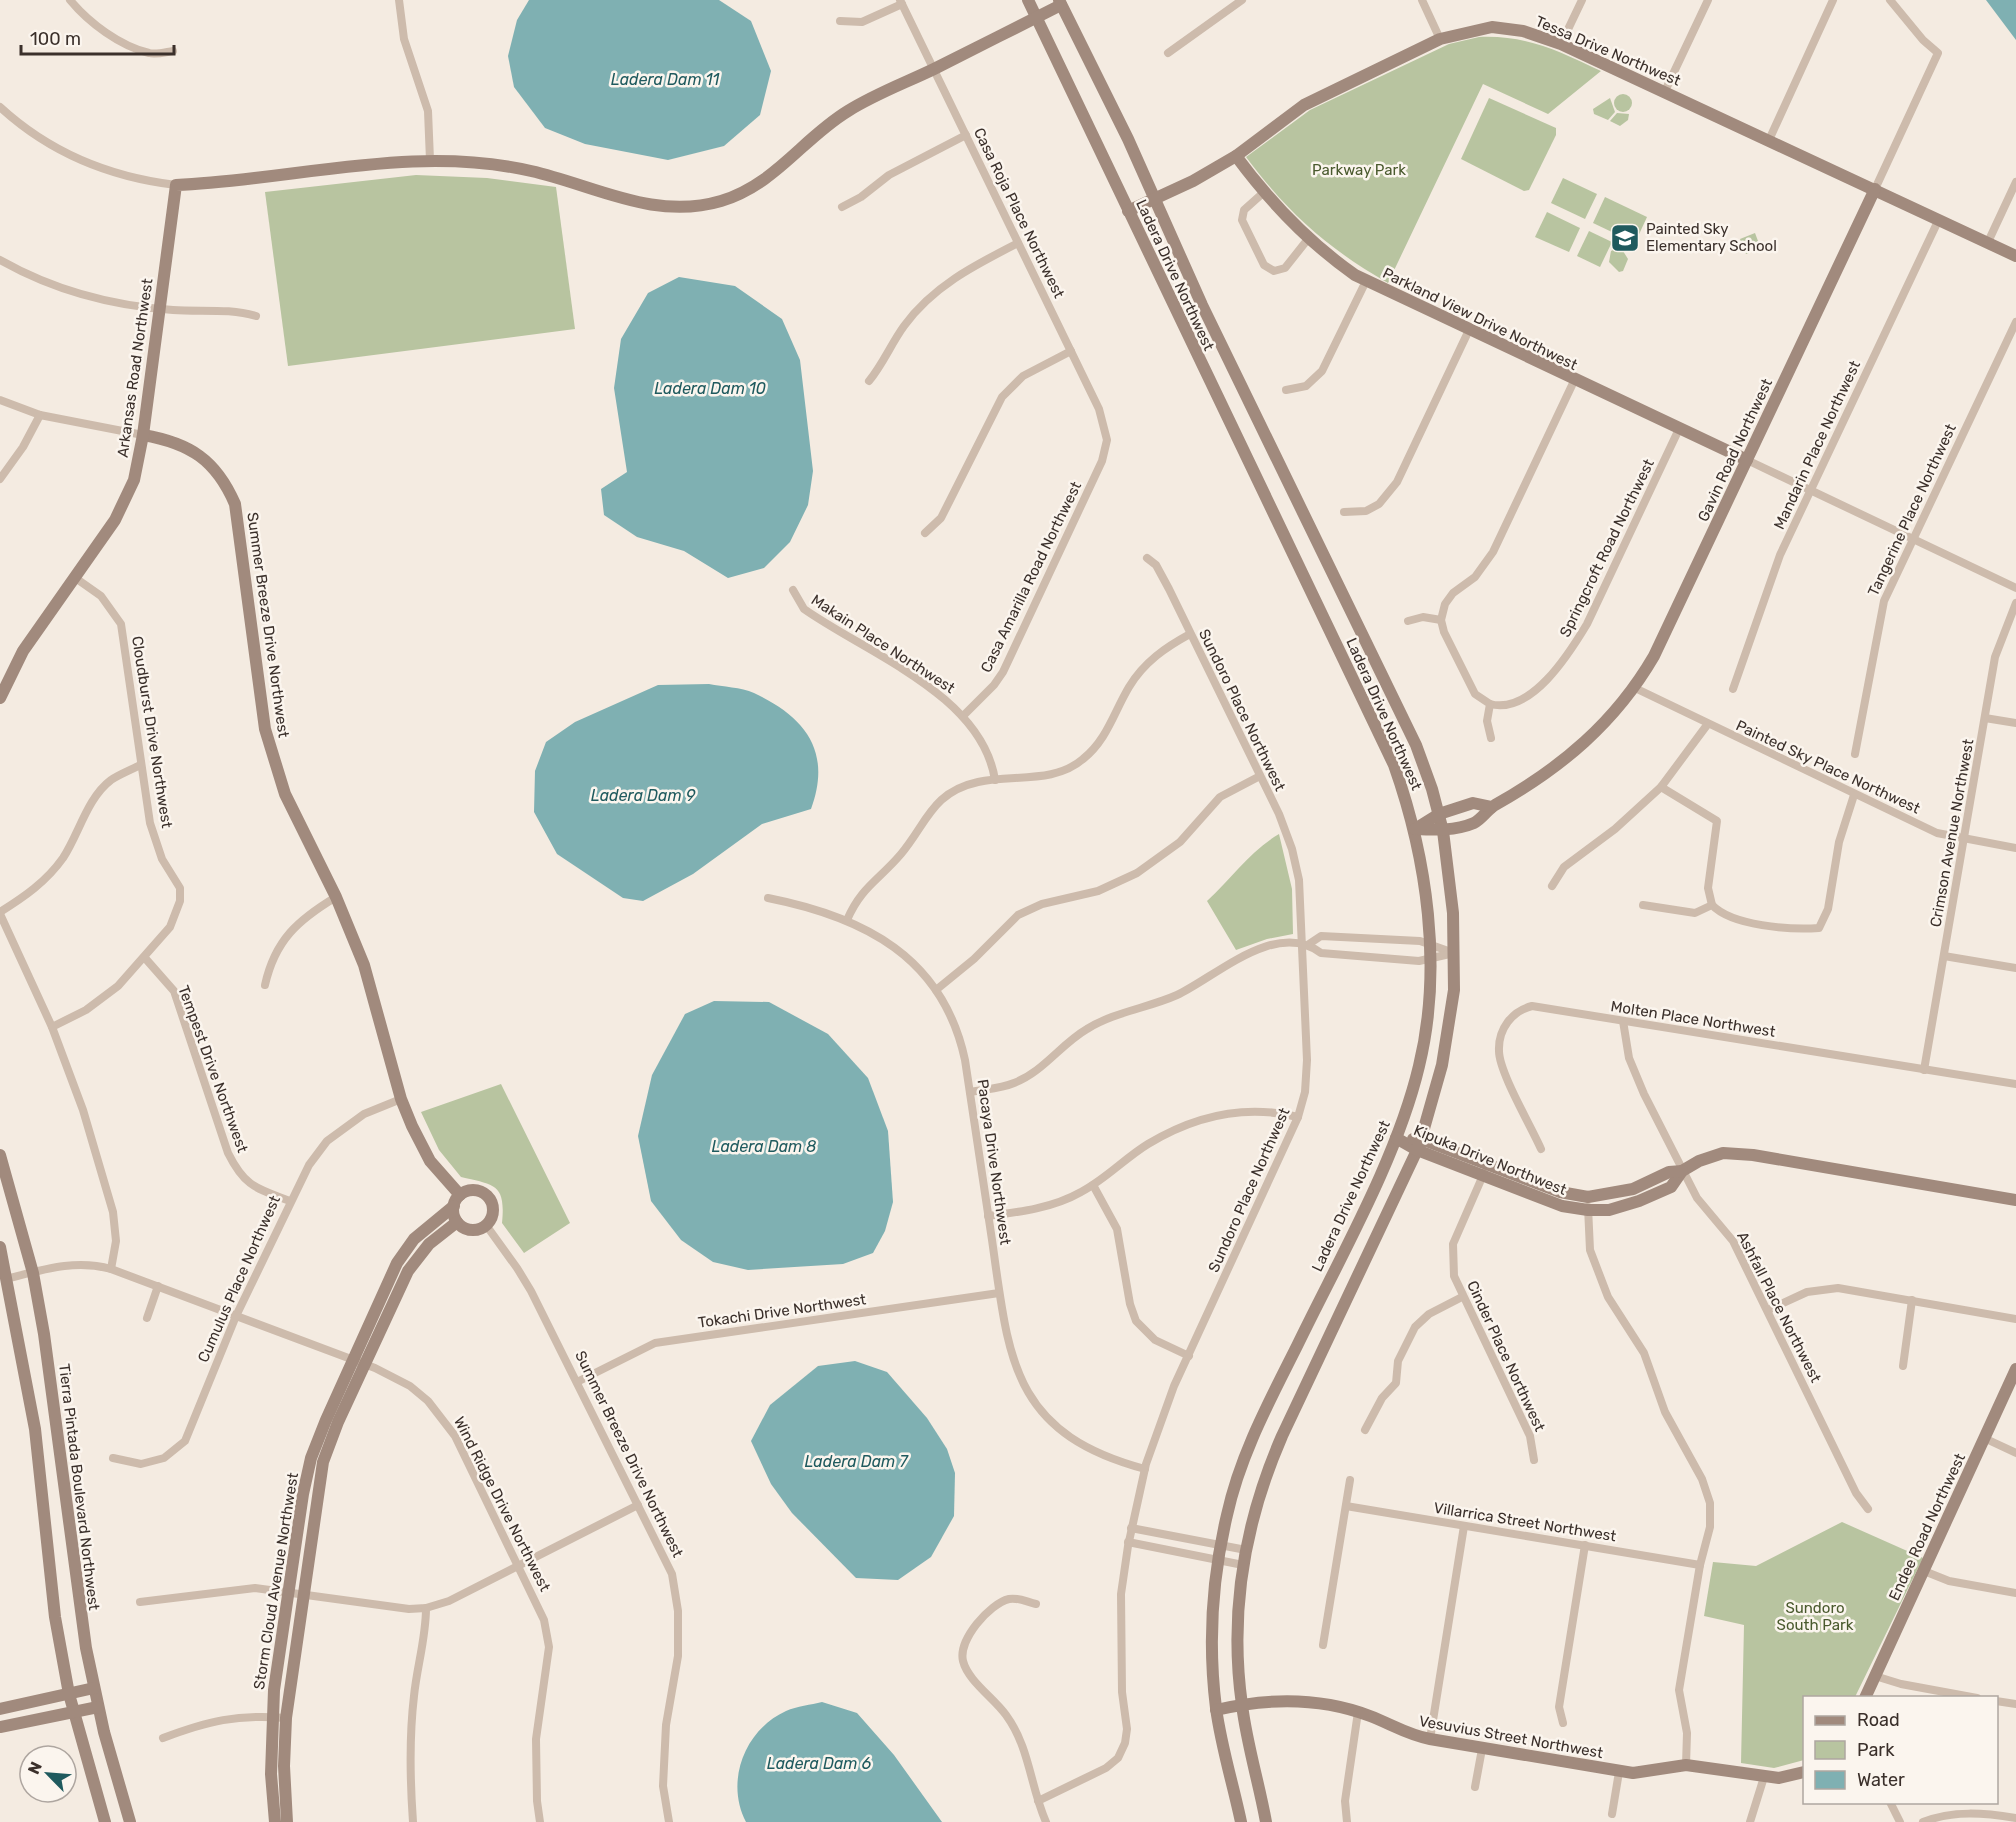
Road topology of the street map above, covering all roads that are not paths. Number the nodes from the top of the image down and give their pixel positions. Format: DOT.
graph roads {
  1 [pos="70,0"];
  2 [pos="399,0"];
  3 [pos="1028,0"];
  4 [pos="1242,0"];
  5 [pos="1422,0"];
  6 [pos="1582,0"];
  7 [pos="1708,0"];
  8 [pos="1833,0"];
  9 [pos="1890,0"];
  10 [pos="901,2"];
  11 [pos="1060,2"];
  12 [pos="1036,17"];
  13 [pos="840,21"];
  14 [pos="1440,39"];
  15 [pos="1561,44"];
  16 [pos="173,51"];
  17 [pos="1168,53"];
  18 [pos="934,69"];
  19 [pos="1665,91"];
  20 [pos="0,107"];
  21 [pos="966,135"];
  22 [pos="1769,140"];
  23 [pos="1236,156"];
  24 [pos="430,160"];
  25 [pos="2016,182"];
  26 [pos="176,185"];
  27 [pos="1875,189"];
  28 [pos="1263,193"];
  29 [pos="1153,200"];
  30 [pos="842,207"];
  31 [pos="1128,211"];
  32 [pos="1939,219"];
  33 [pos="1308,239"];
  34 [pos="1988,242"];
  35 [pos="1018,243"];
  36 [pos="2016,256"];
  37 [pos="0,260"];
  38 [pos="1366,281"];
  39 [pos="159,309"];
  40 [pos="256,316"];
  41 [pos="2016,322"];
  42 [pos="1469,330"];
  43 [pos="1071,351"];
  44 [pos="869,381"];
  45 [pos="1574,381"];
  46 [pos="1286,390"];
  47 [pos="0,400"];
  48 [pos="40,415"];
  49 [pos="1679,429"];
  50 [pos="143,435"];
  51 [pos="1107,440"];
  52 [pos="1747,460"];
  53 [pos="0,479"];
  54 [pos="1810,490"];
  55 [pos="1344,512"];
  56 [pos="925,533"];
  57 [pos="1913,539"];
  58 [pos="1147,558"];
  59 [pos="74,577"];
  60 [pos="2016,588"];
  61 [pos="793,590"];
  62 [pos="2016,603"];
  63 [pos="1441,620"];
  64 [pos="1408,621"];
  65 [pos="1190,634"];
  66 [pos="1635,688"];
  67 [pos="1733,689"];
  68 [pos="0,698"];
  69 [pos="1490,704"];
  70 [pos="964,716"];
  71 [pos="1985,718"];
  72 [pos="2016,723"];
  73 [pos="1707,725"];
  74 [pos="1491,738"];
  75 [pos="1855,754"];
  76 [pos="141,765"];
  77 [pos="1260,776"];
  78 [pos="995,780"];
  79 [pos="1662,787"];
  80 [pos="1854,795"];
  81 [pos="1492,807"];
  82 [pos="1439,814"];
  83 [pos="1415,829"];
  84 [pos="1443,831"];
  85 [pos="1964,839"];
  86 [pos="2016,848"];
  87 [pos="1552,886"];
  88 [pos="336,897"];
  89 [pos="768,898"];
  90 [pos="1643,905"];
  91 [pos="1712,905"];
  92 [pos="0,913"];
  93 [pos="847,920"];
  94 [pos="1306,944"];
  95 [pos="1429,944"];
  96 [pos="1454,953"];
  97 [pos="1944,956"];
  98 [pos="145,958"];
  99 [pos="1429,960"];
  100 [pos="2016,968"];
  101 [pos="265,985"];
  102 [pos="936,990"];
  103 [pos="1623,1021"];
  104 [pos="52,1027"];
  105 [pos="1924,1070"];
  106 [pos="2016,1084"];
  107 [pos="970,1092"];
  108 [pos="401,1099"];
  109 [pos="1298,1117"];
  110 [pos="1396,1138"];
  111 [pos="1419,1145"];
  112 [pos="1541,1149"];
  113 [pos="0,1155"];
  114 [pos="1485,1170"];
  115 [pos="1682,1171"];
  116 [pos="1093,1185"];
  117 [pos="460,1195"];
  118 [pos="2016,1200"];
  119 [pos="290,1201"];
  120 [pos="1588,1203"];
  121 [pos="454,1206"];
  122 [pos="988,1215"];
  123 [pos="457,1222"];
  124 [pos="486,1225"];
  125 [pos="0,1247"];
  126 [pos="111,1269"];
  127 [pos="33,1273"];
  128 [pos="6,1279"];
  129 [pos="158,1286"];
  130 [pos="999,1293"];
  131 [pos="1462,1297"];
  132 [pos="1912,1300"];
  133 [pos="1768,1310"];
  134 [pos="236,1316"];
  135 [pos="147,1318"];
  136 [pos="2016,1319"];
  137 [pos="1189,1356"];
  138 [pos="359,1362"];
  139 [pos="1903,1366"];
  140 [pos="2016,1369"];
  141 [pos="577,1382"];
  142 [pos="1365,1430"];
  143 [pos="1984,1438"];
  144 [pos="2016,1453"];
  145 [pos="113,1458"];
  146 [pos="1534,1460"];
  147 [pos="1145,1468"];
  148 [pos="1350,1480"];
  149 [pos="638,1505"];
  150 [pos="1346,1506"];
  151 [pos="1868,1509"];
  152 [pos="1464,1526"];
  153 [pos="1131,1528"];
  154 [pos="1128,1542"];
  155 [pos="1585,1545"];
  156 [pos="1222,1546"];
  157 [pos="1246,1550"];
  158 [pos="1219,1560"];
  159 [pos="1243,1565"];
  160 [pos="1700,1565"];
  161 [pos="519,1566"];
  162 [pos="1924,1571"];
  163 [pos="287,1591"];
  164 [pos="302,1593"];
  165 [pos="2016,1593"];
  166 [pos="140,1602"];
  167 [pos="1036,1604"];
  168 [pos="426,1608"];
  169 [pos="1323,1645"];
  170 [pos="1875,1676"];
  171 [pos="94,1688"];
  172 [pos="69,1694"];
  173 [pos="1866,1696"];
  174 [pos="1966,1696"];
  175 [pos="1998,1701"];
  176 [pos="1241,1704"];
  177 [pos="2016,1704"];
  178 [pos="98,1707"];
  179 [pos="0,1708"];
  180 [pos="1216,1710"];
  181 [pos="74,1712"];
  182 [pos="1358,1712"];
  183 [pos="272,1717"];
  184 [pos="286,1718"];
  185 [pos="1563,1723"];
  186 [pos="0,1727"];
  187 [pos="163,1738"];
  188 [pos="1430,1739"];
  189 [pos="1482,1749"];
  190 [pos="1686,1765"];
  191 [pos="1619,1772"];
  192 [pos="1803,1773"];
  193 [pos="1764,1777"];
  194 [pos="1475,1787"];
  195 [pos="1038,1801"];
  196 [pos="1891,1804"];
  197 [pos="1611,1814"];
  198 [pos="2016,1818"];
  199 [pos="105,1822"];
  200 [pos="130,1822"];
  201 [pos="275,1822"];
  202 [pos="287,1822"];
  203 [pos="413,1822"];
  204 [pos="540,1822"];
  205 [pos="669,1822"];
  206 [pos="1046,1822"];
  207 [pos="1241,1822"];
  208 [pos="1266,1822"];
  209 [pos="1347,1822"];
  210 [pos="1750,1822"];
  211 [pos="1900,1822"];
  212 [pos="1923,1822"];
  1 -- 16 [label="street"];
  2 -- 24 [label="street"];
  3 -- 12 [label="street, Ladera Drive Northwest"];
  4 -- 17 [label="street"];
  5 -- 14 [label="street"];
  6 -- 15 [label="street"];
  7 -- 19 [label="street"];
  8 -- 22 [label="street"];
  9 -- 27 [label="street, Gavin Road Northwest"];
  10 -- 13 [label="street"];
  10 -- 18 [label="street, Casa Roja Place Northwest"];
  11 -- 12 [label="street"];
  11 -- 29 [label="street, Ladera Drive Northwest"];
  12 -- 18 [label="street"];
  12 -- 31 [label="street, Ladera Drive Northwest"];
  14 -- 15 [label="street, Tessa Drive Northwest"];
  14 -- 23 [label="street, Tessa Drive Northwest"];
  15 -- 19 [label="street, Tessa Drive Northwest"];
  18 -- 21 [label="street, Casa Roja Place Northwest"];
  18 -- 24 [label="street"];
  19 -- 22 [label="street, Tessa Drive Northwest"];
  20 -- 26 [label="street"];
  21 -- 30 [label="street"];
  21 -- 35 [label="street, Casa Roja Place Northwest"];
  22 -- 27 [label="street, Tessa Drive Northwest"];
  23 -- 28 [label="street, Parkland View Drive Northwest"];
  23 -- 29 [label="street, Tessa Drive Northwest"];
  24 -- 26 [label="street"];
  25 -- 34 [label="street"];
  26 -- 39 [label="street, Arkansas Road Northwest"];
  27 -- 32 [label="street, Tessa Drive Northwest"];
  27 -- 52 [label="street, Gavin Road Northwest"];
  28 -- 33 [label="street, Parkland View Drive Northwest"];
  28 -- 33 [label="street"];
  29 -- 31 [label="street, Tessa Drive Northwest"];
  29 -- 82 [label="street, Ladera Drive Northwest"];
  31 -- 83 [label="street, Ladera Drive Northwest"];
  32 -- 34 [label="street, Tessa Drive Northwest"];
  32 -- 54 [label="street, Mandarin Place Northwest"];
  33 -- 38 [label="street, Parkland View Drive Northwest"];
  34 -- 36 [label="street, Tessa Drive Northwest"];
  35 -- 43 [label="street, Casa Roja Place Northwest"];
  35 -- 44 [label="street"];
  37 -- 39 [label="street"];
  38 -- 42 [label="street, Parkland View Drive Northwest"];
  38 -- 46 [label="street"];
  39 -- 40 [label="street"];
  39 -- 50 [label="street, Arkansas Road Northwest"];
  41 -- 57 [label="street, Tangerine Place Northwest"];
  42 -- 45 [label="street, Parkland View Drive Northwest"];
  42 -- 55 [label="street"];
  43 -- 51 [label="street, Casa Roja Place Northwest"];
  43 -- 56 [label="street"];
  45 -- 49 [label="street, Parkland View Drive Northwest"];
  45 -- 63 [label="street"];
  47 -- 48 [label="street, Summer Breeze Drive Northwest"];
  48 -- 50 [label="street, Summer Breeze Drive Northwest"];
  48 -- 53 [label="street"];
  49 -- 52 [label="street, Parkland View Drive Northwest"];
  49 -- 69 [label="street, Springcroft Road Northwest"];
  50 -- 59 [label="street, Arkansas Road Northwest"];
  50 -- 88 [label="street, Summer Breeze Drive Northwest"];
  51 -- 70 [label="street, Casa Amarilla Road Northwest"];
  52 -- 54 [label="street"];
  52 -- 66 [label="street, Gavin Road Northwest"];
  54 -- 57 [label="street"];
  54 -- 67 [label="street, Mandarin Place Northwest"];
  57 -- 60 [label="street"];
  57 -- 75 [label="street, Tangerine Place Northwest"];
  58 -- 65 [label="street, Sundoro Place Northwest"];
  59 -- 68 [label="street, Arkansas Road Northwest"];
  59 -- 76 [label="street, Cloudburst Drive Northwest"];
  61 -- 70 [label="street, Makain Place Northwest"];
  62 -- 71 [label="street, Crimson Avenue Northwest"];
  63 -- 64 [label="street"];
  63 -- 69 [label="street"];
  65 -- 77 [label="street, Sundoro Place Northwest"];
  65 -- 78 [label="street"];
  66 -- 73 [label="street, Painted Sky Place Northwest"];
  66 -- 81 [label="street, Gavin Road Northwest"];
  69 -- 74 [label="street"];
  70 -- 78 [label="street, Makain Place Northwest"];
  71 -- 72 [label="street"];
  71 -- 85 [label="street, Crimson Avenue Northwest"];
  73 -- 79 [label="street"];
  73 -- 80 [label="street, Painted Sky Place Northwest"];
  76 -- 92 [label="street"];
  76 -- 98 [label="street, Cloudburst Drive Northwest"];
  77 -- 94 [label="street, Sundoro Place Northwest"];
  77 -- 102 [label="street"];
  78 -- 93 [label="street"];
  79 -- 87 [label="street"];
  79 -- 91 [label="street"];
  80 -- 85 [label="street, Painted Sky Place Northwest"];
  80 -- 91 [label="street"];
  81 -- 82 [label="street, Gavin Road Northwest"];
  81 -- 84 [label="street, Gavin Road Northwest"];
  82 -- 83 [label="street, Gavin Road Northwest"];
  82 -- 84 [label="street, Ladera Drive Northwest"];
  83 -- 84 [label="street, Gavin Road Northwest"];
  83 -- 95 [label="street, Ladera Drive Northwest"];
  84 -- 96 [label="street, Ladera Drive Northwest"];
  85 -- 86 [label="street, Painted Sky Place Northwest"];
  85 -- 97 [label="street, Crimson Avenue Northwest"];
  88 -- 101 [label="street"];
  88 -- 108 [label="street, Summer Breeze Drive Northwest"];
  89 -- 93 [label="street, Pacaya Drive Northwest"];
  90 -- 91 [label="street"];
  92 -- 104 [label="street"];
  93 -- 102 [label="street, Pacaya Drive Northwest"];
  94 -- 95 [label="street"];
  94 -- 99 [label="street"];
  94 -- 107 [label="street"];
  94 -- 109 [label="street, Sundoro Place Northwest"];
  95 -- 96 [label="street"];
  95 -- 99 [label="street, Ladera Drive Northwest"];
  96 -- 99 [label="street"];
  96 -- 111 [label="street, Ladera Drive Northwest"];
  97 -- 100 [label="street"];
  97 -- 105 [label="street, Crimson Avenue Northwest"];
  98 -- 104 [label="street, Cloudburst Drive Northwest"];
  98 -- 119 [label="street, Tempest Drive Northwest"];
  99 -- 110 [label="street, Ladera Drive Northwest"];
  102 -- 107 [label="street, Pacaya Drive Northwest"];
  103 -- 105 [label="street, Molten Place Northwest"];
  103 -- 112 [label="street, Molten Place Northwest"];
  103 -- 115 [label="street, Ashfall Place Northwest"];
  104 -- 126 [label="street"];
  105 -- 106 [label="street, Molten Place Northwest"];
  107 -- 122 [label="street, Pacaya Drive Northwest"];
  108 -- 117 [label="street, Summer Breeze Drive Northwest"];
  108 -- 119 [label="street, Cumulus Place Northwest"];
  109 -- 116 [label="street"];
  109 -- 137 [label="street, Sundoro Place Northwest"];
  110 -- 111 [label="street, Kipuka Drive Northwest"];
  110 -- 156 [label="street, Ladera Drive Northwest"];
  111 -- 114 [label="street, Kipuka Drive Northwest"];
  111 -- 157 [label="street, Ladera Drive Northwest"];
  113 -- 127 [label="street, Tierra Pintada Boulevard Northwest"];
  114 -- 120 [label="street, Kipuka Drive Northwest"];
  114 -- 131 [label="street, Cinder Place Northwest"];
  115 -- 118 [label="street, Kipuka Drive Northwest"];
  115 -- 120 [label="street, Kipuka Drive Northwest"];
  115 -- 133 [label="street, Ashfall Place Northwest"];
  116 -- 122 [label="street"];
  116 -- 137 [label="street"];
  117 -- 121 [label="street"];
  117 -- 124 [label="street"];
  119 -- 134 [label="street, Cumulus Place Northwest"];
  120 -- 160 [label="street"];
  121 -- 123 [label="street"];
  121 -- 138 [label="street, Storm Cloud Avenue Northwest"];
  122 -- 130 [label="street, Pacaya Drive Northwest"];
  123 -- 124 [label="street"];
  123 -- 138 [label="street, Storm Cloud Avenue Northwest"];
  124 -- 141 [label="street, Summer Breeze Drive Northwest"];
  125 -- 128 [label="street"];
  126 -- 127 [label="street, Wind Ridge Drive Northwest"];
  126 -- 129 [label="street, Wind Ridge Drive Northwest"];
  127 -- 128 [label="street, Wind Ridge Drive Northwest"];
  127 -- 171 [label="street, Tierra Pintada Boulevard Northwest"];
  128 -- 172 [label="street"];
  129 -- 134 [label="street, Wind Ridge Drive Northwest"];
  129 -- 135 [label="street"];
  130 -- 141 [label="street, Tokachi Drive Northwest"];
  130 -- 147 [label="street, Pacaya Drive Northwest"];
  131 -- 142 [label="street"];
  131 -- 146 [label="street, Cinder Place Northwest"];
  132 -- 133 [label="street"];
  132 -- 136 [label="street"];
  132 -- 139 [label="street"];
  133 -- 151 [label="street, Ashfall Place Northwest"];
  134 -- 138 [label="street, Wind Ridge Drive Northwest"];
  134 -- 145 [label="street, Cumulus Place Northwest"];
  137 -- 147 [label="street, Sundoro Place Northwest"];
  138 -- 161 [label="street, Wind Ridge Drive Northwest"];
  138 -- 163 [label="street, Storm Cloud Avenue Northwest"];
  138 -- 164 [label="street, Storm Cloud Avenue Northwest"];
  140 -- 143 [label="street, Endee Road Northwest"];
  141 -- 149 [label="street, Summer Breeze Drive Northwest"];
  143 -- 144 [label="street"];
  143 -- 162 [label="street, Endee Road Northwest"];
  147 -- 153 [label="street, Sundoro Place Northwest"];
  148 -- 150 [label="street"];
  149 -- 161 [label="street"];
  149 -- 205 [label="street, Summer Breeze Drive Northwest"];
  150 -- 152 [label="street, Villarrica Street Northwest"];
  150 -- 169 [label="street"];
  152 -- 155 [label="street, Villarrica Street Northwest"];
  152 -- 188 [label="street"];
  153 -- 154 [label="street, Sundoro Place Northwest"];
  153 -- 156 [label="street"];
  154 -- 158 [label="street"];
  154 -- 195 [label="street, Sundoro Place Northwest"];
  155 -- 160 [label="street, Villarrica Street Northwest"];
  155 -- 185 [label="street"];
  156 -- 157 [label="street"];
  156 -- 158 [label="street, Ladera Drive Northwest"];
  157 -- 159 [label="street, Ladera Drive Northwest"];
  158 -- 159 [label="street"];
  158 -- 180 [label="street, Ladera Drive Northwest"];
  159 -- 176 [label="street, Ladera Drive Northwest"];
  160 -- 190 [label="street"];
  161 -- 168 [label="street"];
  161 -- 204 [label="street, Wind Ridge Drive Northwest"];
  162 -- 165 [label="street"];
  162 -- 170 [label="street, Endee Road Northwest"];
  163 -- 164 [label="street"];
  163 -- 166 [label="street"];
  163 -- 183 [label="street, Storm Cloud Avenue Northwest"];
  164 -- 168 [label="street"];
  164 -- 184 [label="street, Storm Cloud Avenue Northwest"];
  167 -- 195 [label="street"];
  168 -- 203 [label="street"];
  170 -- 173 [label="street, Endee Road Northwest"];
  170 -- 174 [label="street"];
  171 -- 172 [label="street"];
  171 -- 178 [label="street, Tierra Pintada Boulevard Northwest"];
  172 -- 179 [label="street"];
  172 -- 181 [label="street"];
  175 -- 177 [label="street"];
  176 -- 180 [label="street, Vesuvius Street Northwest"];
  176 -- 182 [label="street, Vesuvius Street Northwest"];
  176 -- 208 [label="street, Ladera Drive Northwest"];
  178 -- 181 [label="street"];
  178 -- 200 [label="street, Tierra Pintada Boulevard Northwest"];
  180 -- 207 [label="street, Ladera Drive Northwest"];
  181 -- 186 [label="street"];
  181 -- 199 [label="street"];
  182 -- 188 [label="street, Vesuvius Street Northwest"];
  182 -- 209 [label="street"];
  183 -- 184 [label="street"];
  183 -- 187 [label="street"];
  183 -- 201 [label="street, Storm Cloud Avenue Northwest"];
  184 -- 202 [label="street, Storm Cloud Avenue Northwest"];
  188 -- 189 [label="street, Vesuvius Street Northwest"];
  189 -- 191 [label="street, Vesuvius Street Northwest"];
  189 -- 194 [label="street"];
  190 -- 191 [label="street, Vesuvius Street Northwest"];
  190 -- 193 [label="street, Vesuvius Street Northwest"];
  191 -- 197 [label="street"];
  192 -- 193 [label="street, Vesuvius Street Northwest"];
  193 -- 210 [label="street"];
  195 -- 206 [label="street"];
  196 -- 211 [label="street"];
  198 -- 212 [label="street"];
}
